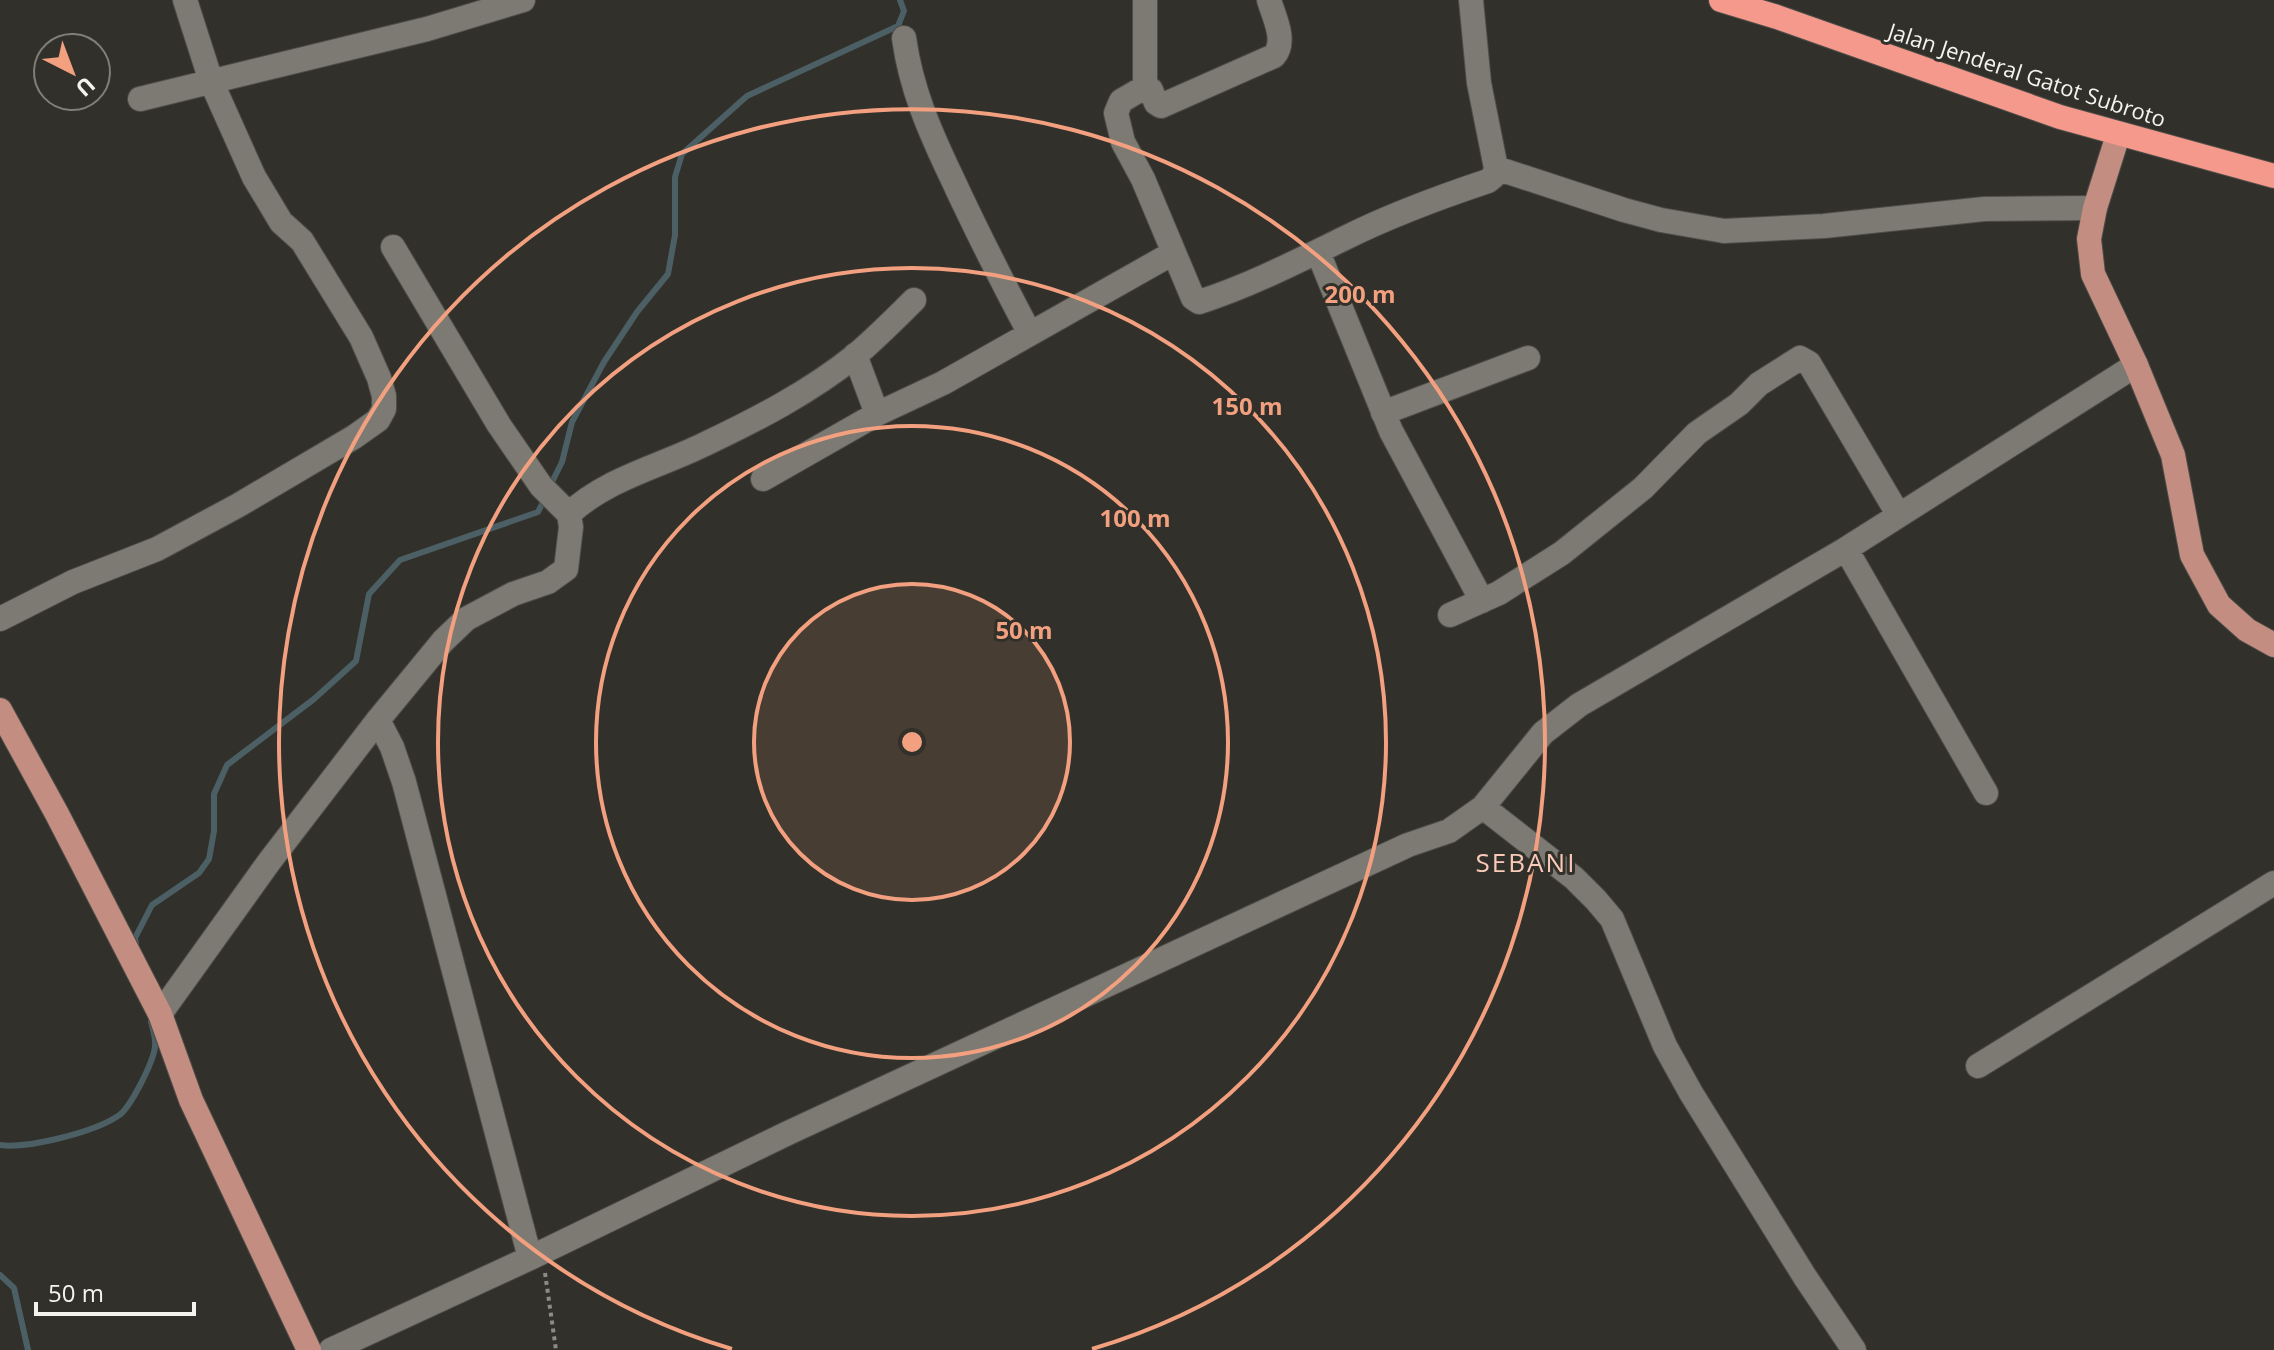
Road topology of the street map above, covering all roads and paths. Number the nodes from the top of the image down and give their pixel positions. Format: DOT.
graph roads {
  1 [pos="185,0"];
  2 [pos="523,0"];
  3 [pos="1145,0"];
  4 [pos="1269,0"];
  5 [pos="1471,0"];
  6 [pos="1721,0"];
  7 [pos="904,38"];
  8 [pos="211,81"];
  9 [pos="1145,87"];
  10 [pos="140,99"];
  11 [pos="2118,135"];
  12 [pos="1496,168"];
  13 [pos="2274,176"];
  14 [pos="2095,208"];
  15 [pos="393,247"];
  16 [pos="1318,252"];
  17 [pos="1173,253"];
  18 [pos="914,300"];
  19 [pos="1029,332"];
  20 [pos="855,355"];
  21 [pos="1528,358"];
  22 [pos="2136,365"];
  23 [pos="1383,413"];
  24 [pos="877,414"];
  25 [pos="763,479"];
  26 [pos="564,510"];
  27 [pos="1898,514"];
  28 [pos="1846,549"];
  29 [pos="1482,601"];
  30 [pos="1450,615"];
  31 [pos="0,619"];
  32 [pos="2274,645"];
  33 [pos="0,710"];
  34 [pos="378,720"];
  35 [pos="1986,793"];
  36 [pos="1483,807"];
  37 [pos="2274,883"];
  38 [pos="160,1014"];
  39 [pos="1978,1066"];
  40 [pos="536,1255"];
  41 [pos="309,1350"];
  42 [pos="331,1350"];
  43 [pos="556,1350"];
  44 [pos="1854,1350"];
  1 -- 8 [label="street"];
  2 -- 8 [label="street"];
  3 -- 9 [label="street"];
  4 -- 9 [label="street"];
  5 -- 12 [label="street"];
  6 -- 11 [label="highway, Jalan Jenderal Gatot Subroto"];
  7 -- 19 [label="street"];
  8 -- 10 [label="street"];
  8 -- 31 [label="street"];
  9 -- 17 [label="street"];
  11 -- 13 [label="highway, Jalan Jenderal Gatot Subroto"];
  11 -- 14 [label="main road"];
  12 -- 14 [label="street"];
  12 -- 16 [label="street"];
  14 -- 22 [label="main road"];
  15 -- 26 [label="street"];
  16 -- 17 [label="street"];
  16 -- 23 [label="street"];
  17 -- 19 [label="street"];
  18 -- 20 [label="street"];
  19 -- 24 [label="street"];
  20 -- 24 [label="street"];
  20 -- 26 [label="street"];
  21 -- 23 [label="street"];
  22 -- 27 [label="street"];
  22 -- 32 [label="main road"];
  23 -- 29 [label="street"];
  24 -- 25 [label="street"];
  26 -- 34 [label="street"];
  27 -- 28 [label="street"];
  27 -- 29 [label="street"];
  28 -- 35 [label="street"];
  28 -- 36 [label="street"];
  29 -- 30 [label="street"];
  33 -- 38 [label="main road"];
  34 -- 38 [label="street"];
  34 -- 40 [label="street"];
  36 -- 40 [label="street"];
  36 -- 44 [label="street"];
  37 -- 39 [label="street"];
  38 -- 41 [label="main road"];
  40 -- 42 [label="street"];
  40 -- 43 [label="path"];
}
